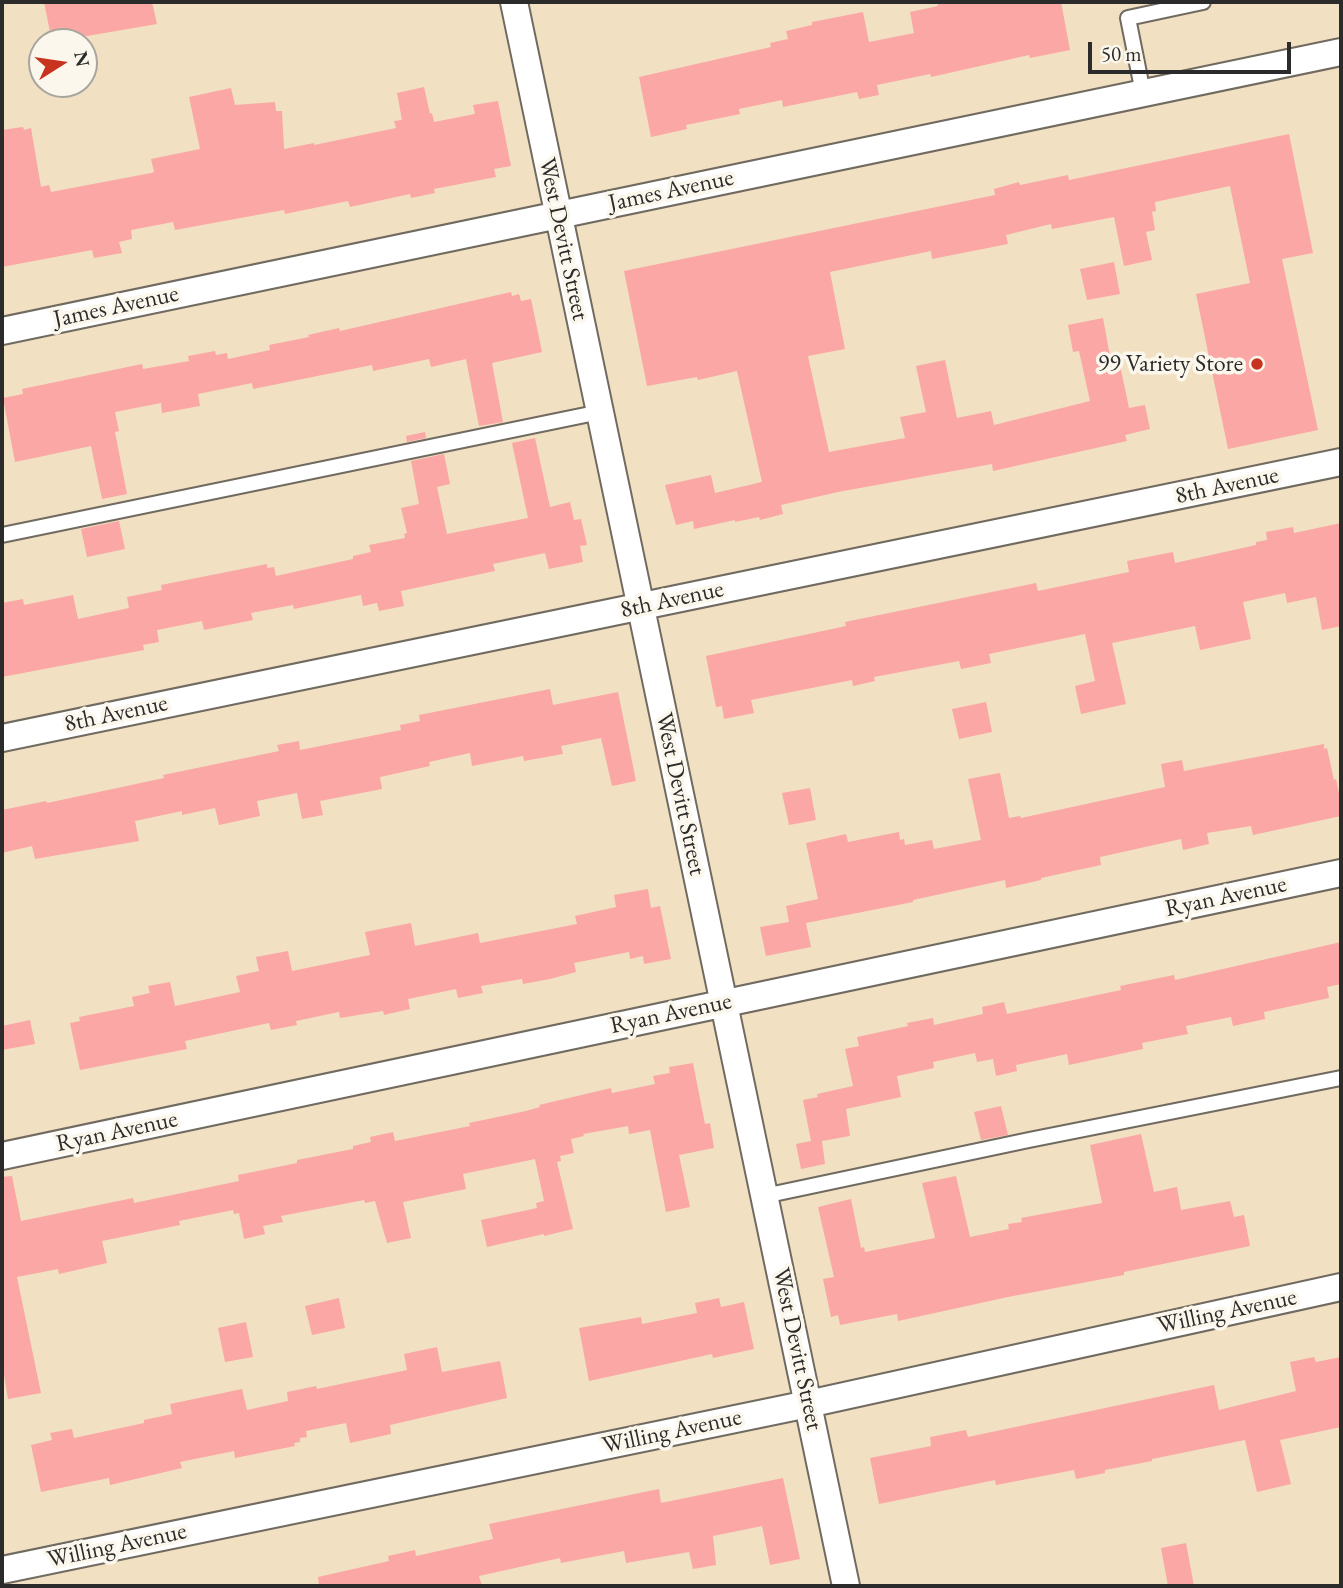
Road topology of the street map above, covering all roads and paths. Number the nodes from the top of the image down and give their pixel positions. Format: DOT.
graph roads {
  1 [pos="514,2"];
  2 [pos="1203,2"];
  3 [pos="1341,52"];
  4 [pos="1143,93"];
  5 [pos="558,215"];
  6 [pos="2,331"];
  7 [pos="600,412"];
  8 [pos="1341,462"];
  9 [pos="2,536"];
  10 [pos="640,606"];
  11 [pos="2,737"];
  12 [pos="1341,873"];
  13 [pos="724,1003"];
  14 [pos="1341,1078"];
  15 [pos="2,1156"];
  16 [pos="764,1196"];
  17 [pos="1341,1287"];
  18 [pos="808,1404"];
  19 [pos="2,1569"];
  20 [pos="5,1586"];
  21 [pos="846,1586"];
  1 -- 5 [label="street, West Devitt Street"];
  2 -- 4 [label="lane"];
  3 -- 4 [label="street, James Avenue"];
  4 -- 5 [label="street, James Avenue"];
  5 -- 6 [label="street, James Avenue"];
  5 -- 7 [label="street, West Devitt Street"];
  7 -- 9 [label="lane"];
  7 -- 10 [label="street, West Devitt Street"];
  8 -- 10 [label="street, 8th Avenue"];
  10 -- 11 [label="street, 8th Avenue"];
  10 -- 13 [label="street, West Devitt Street"];
  12 -- 13 [label="street, Ryan Avenue"];
  13 -- 15 [label="street, Ryan Avenue"];
  13 -- 16 [label="street, West Devitt Street"];
  14 -- 16 [label="lane"];
  16 -- 18 [label="street, West Devitt Street"];
  17 -- 18 [label="street, Willing Avenue"];
  18 -- 19 [label="street, Willing Avenue"];
  18 -- 21 [label="street, West Devitt Street"];
  19 -- 20 [label="street"];
}
